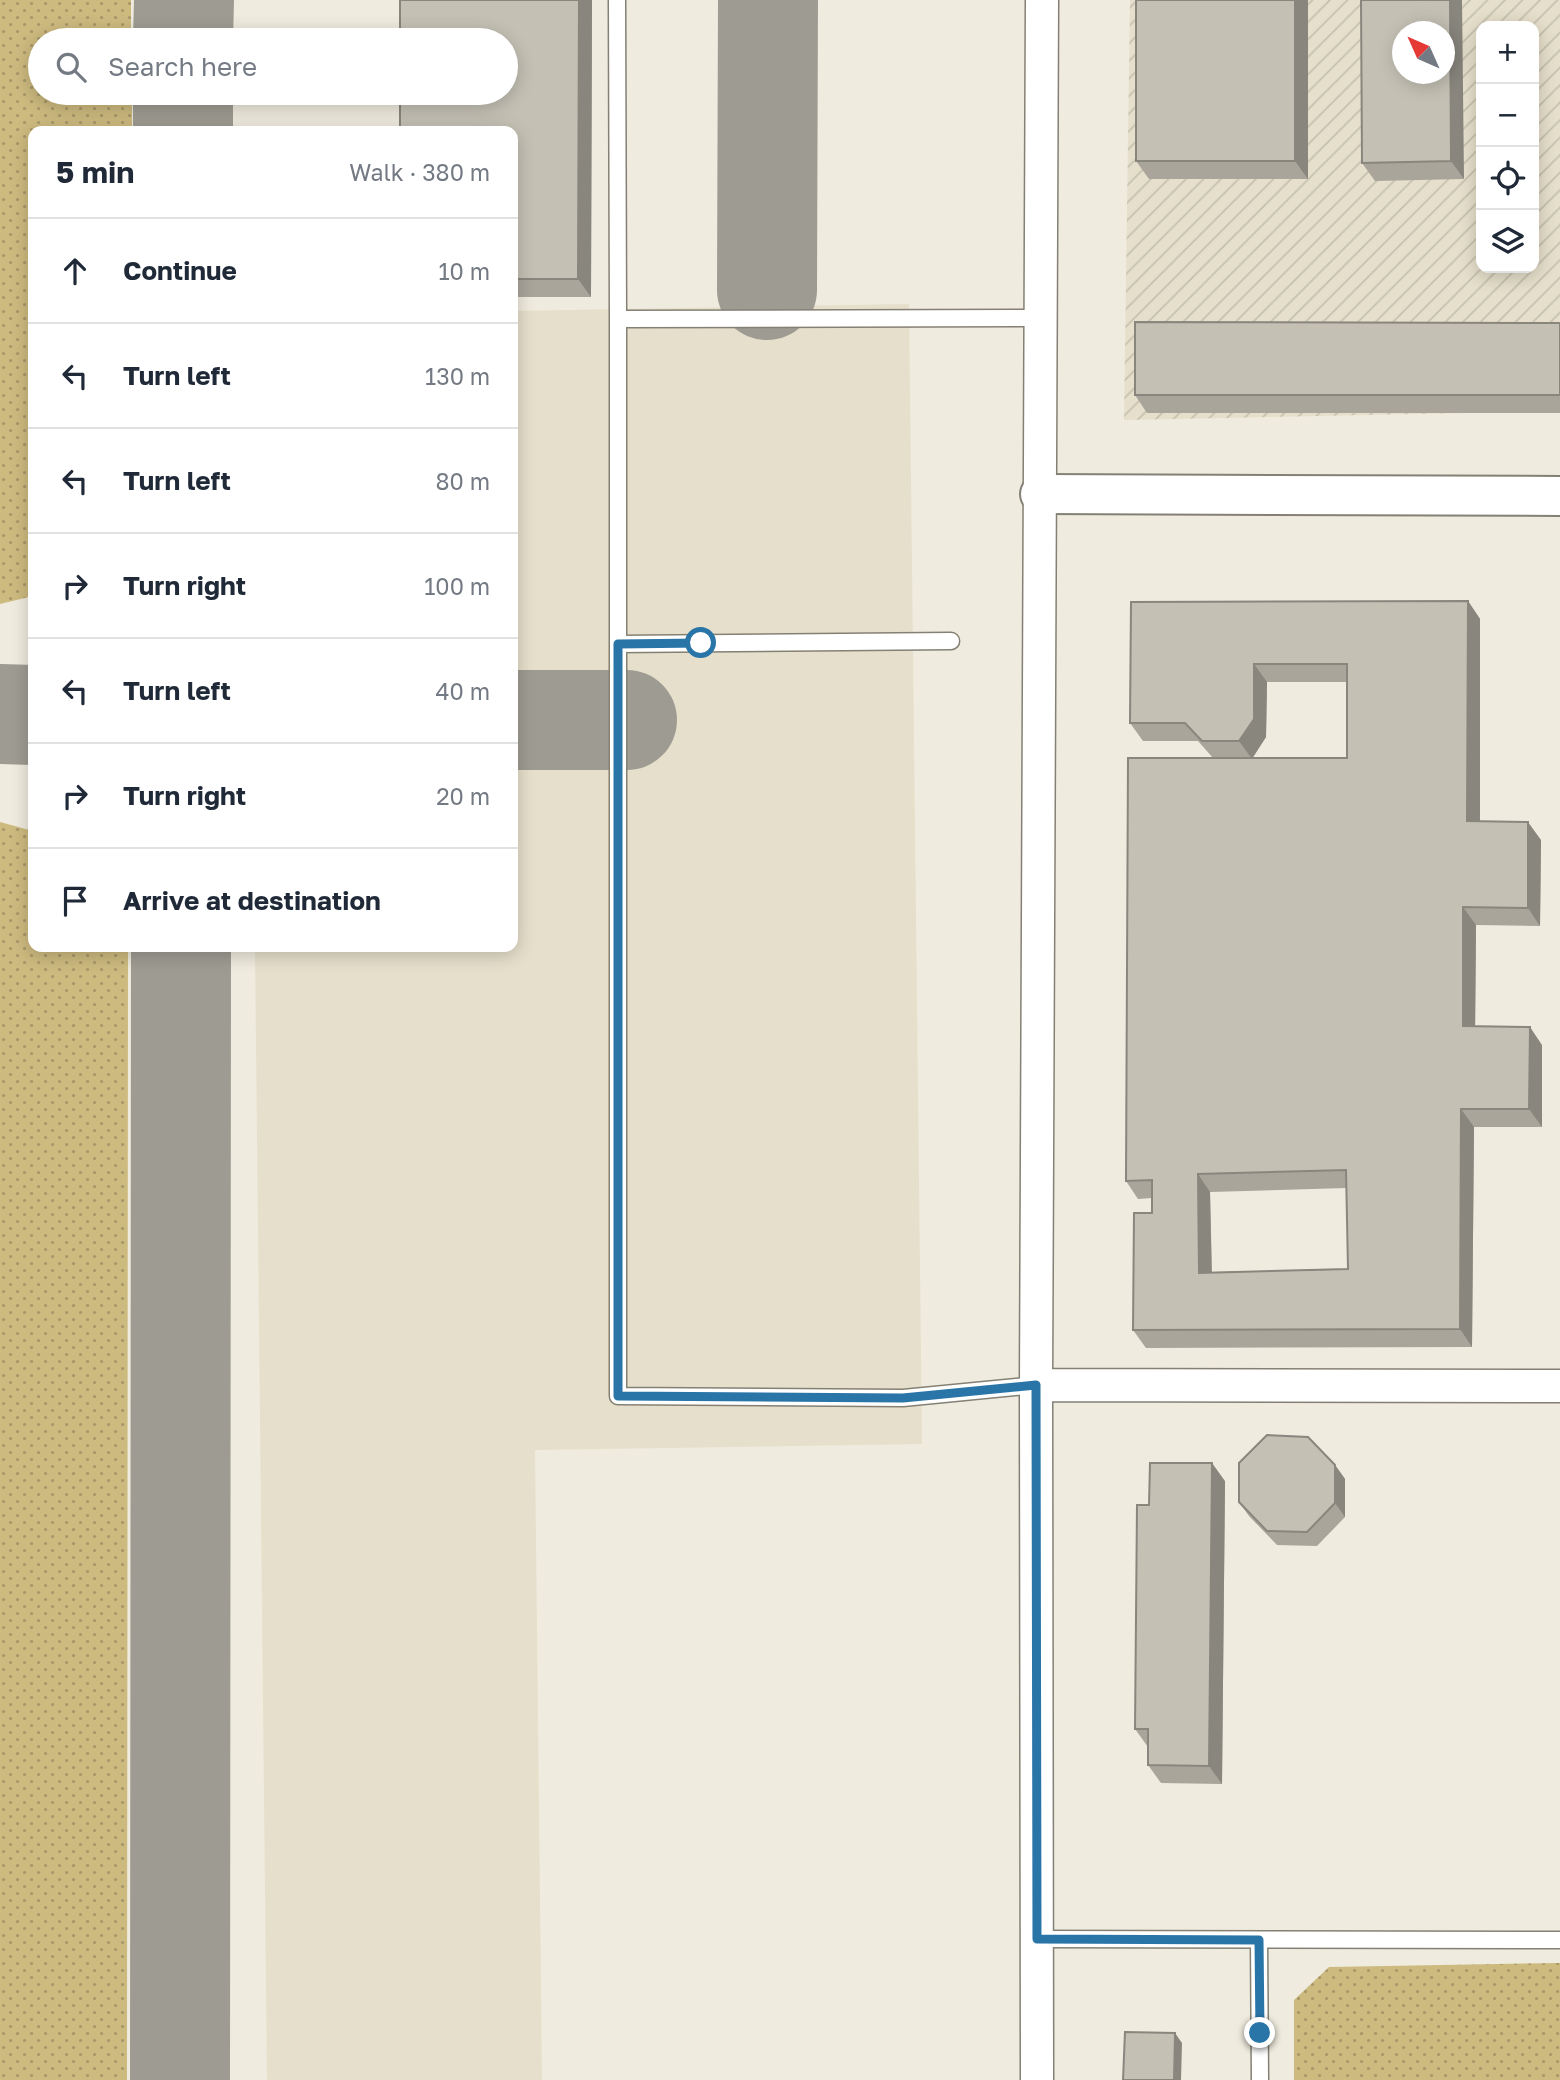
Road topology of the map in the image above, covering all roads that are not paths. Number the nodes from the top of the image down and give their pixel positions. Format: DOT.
graph roads {
  1 [pos="617,0"];
  2 [pos="1042,0"];
  3 [pos="1041,318"];
  4 [pos="618,319"];
  5 [pos="1040,494"];
  6 [pos="1560,496"];
  7 [pos="951,641"];
  8 [pos="618,644"];
  9 [pos="1036,1385"];
  10 [pos="1560,1386"];
  11 [pos="1037,1939"];
  12 [pos="1259,1940"];
  13 [pos="1560,1940"];
  14 [pos="1037,2080"];
  15 [pos="1261,2080"];
  1 -- 4 [label="lane"];
  2 -- 3 [label="street"];
  3 -- 4 [label="lane"];
  3 -- 5 [label="street"];
  4 -- 8 [label="lane"];
  5 -- 6 [label="street"];
  5 -- 9 [label="street"];
  7 -- 8 [label="lane"];
  8 -- 9 [label="lane"];
  9 -- 10 [label="street"];
  9 -- 11 [label="street"];
  11 -- 12 [label="lane"];
  11 -- 14 [label="street"];
  12 -- 13 [label="lane"];
  12 -- 15 [label="lane"];
}
